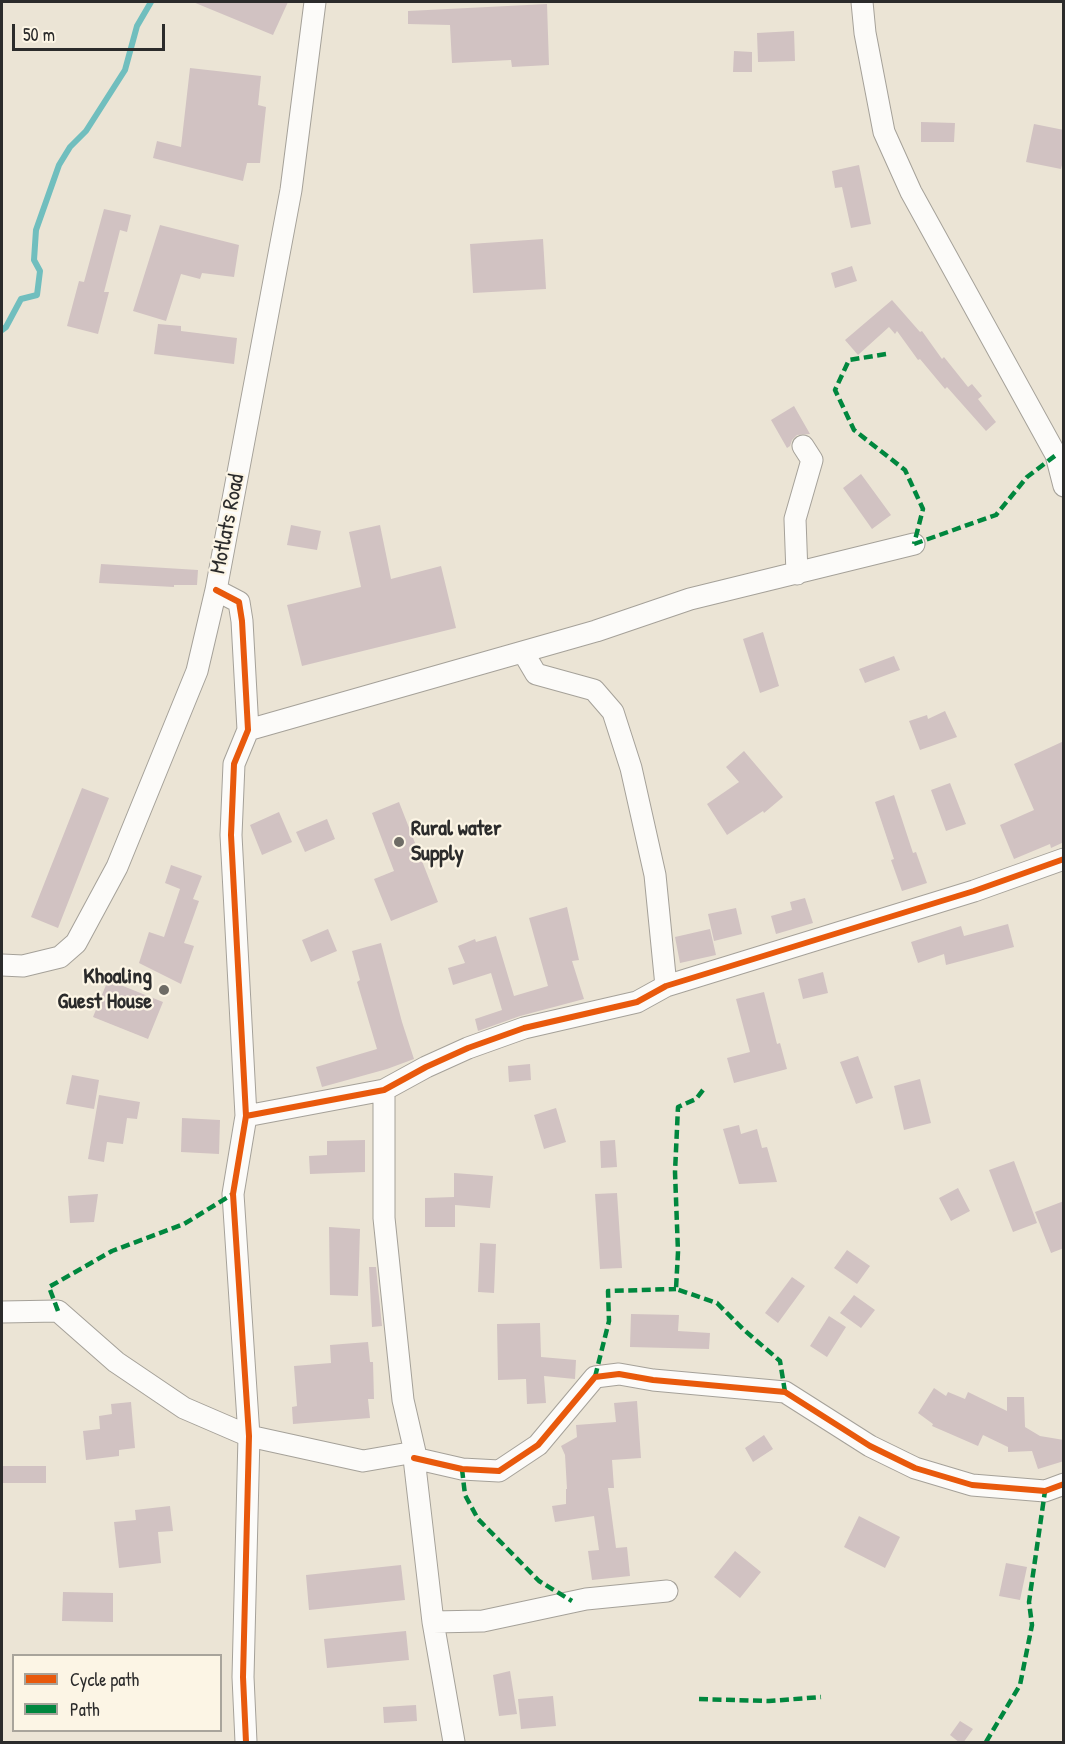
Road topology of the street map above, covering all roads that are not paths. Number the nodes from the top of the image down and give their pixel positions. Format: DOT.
graph roads {
  1 [pos="315,2"];
  2 [pos="862,2"];
  3 [pos="803,446"];
  4 [pos="1064,486"];
  5 [pos="914,544"];
  6 [pos="796,574"];
  7 [pos="216,590"];
  8 [pos="523,652"];
  9 [pos="248,730"];
  10 [pos="1064,859"];
  11 [pos="2,965"];
  12 [pos="666,986"];
  13 [pos="384,1090"];
  14 [pos="246,1116"];
  15 [pos="2,1312"];
  16 [pos="249,1436"];
  17 [pos="414,1455"];
  18 [pos="1064,1484"];
  19 [pos="667,1590"];
  20 [pos="433,1622"];
  21 [pos="246,1743"];
  22 [pos="454,1743"];
  1 -- 7 [label="street, Motlats Road"];
  2 -- 4 [label="street"];
  3 -- 6 [label="street"];
  5 -- 6 [label="street"];
  6 -- 8 [label="street"];
  7 -- 9 [label="street"];
  7 -- 11 [label="street, Motlats Road"];
  8 -- 9 [label="street"];
  8 -- 12 [label="street"];
  9 -- 14 [label="street"];
  10 -- 12 [label="street"];
  12 -- 13 [label="street"];
  13 -- 14 [label="street"];
  13 -- 17 [label="street"];
  14 -- 16 [label="street"];
  15 -- 16 [label="street"];
  16 -- 17 [label="street"];
  16 -- 21 [label="street"];
  17 -- 18 [label="street"];
  17 -- 20 [label="street"];
  19 -- 20 [label="street"];
  20 -- 22 [label="street"];
}
